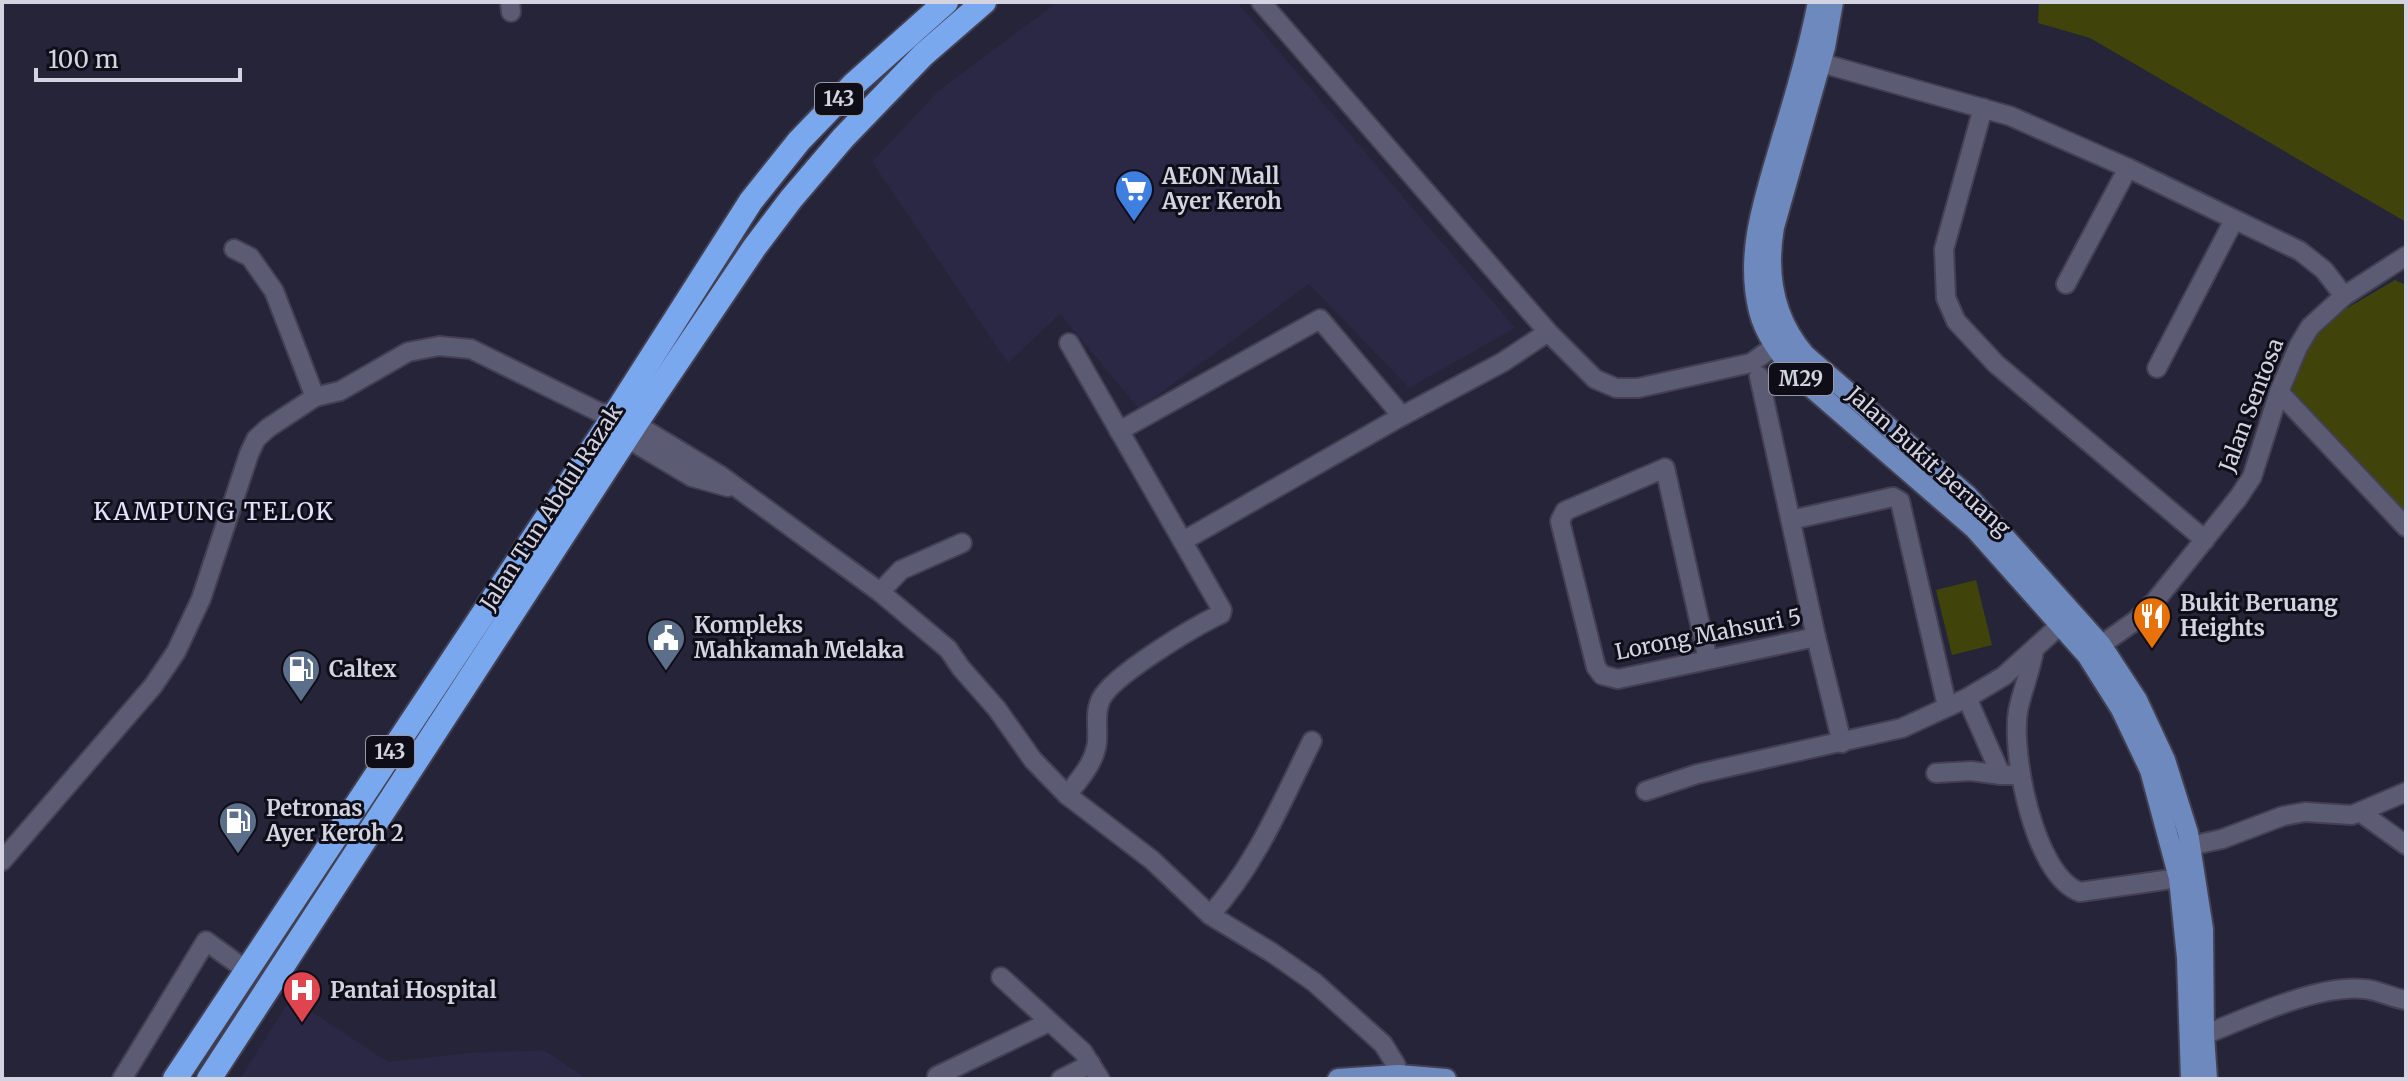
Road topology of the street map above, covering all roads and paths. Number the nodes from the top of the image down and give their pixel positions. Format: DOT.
graph roads {
  1 [pos="984,2"];
  2 [pos="1261,2"];
  3 [pos="1818,2"];
  4 [pos="1833,2"];
  5 [pos="941,4"];
  6 [pos="1821,63"];
  7 [pos="1983,108"];
  8 [pos="2128,168"];
  9 [pos="2234,220"];
  10 [pos="234,249"];
  11 [pos="2406,256"];
  12 [pos="2066,284"];
  13 [pos="2344,296"];
  14 [pos="1548,332"];
  15 [pos="1069,343"];
  16 [pos="1775,346"];
  17 [pos="2157,368"];
  18 [pos="1759,376"];
  19 [pos="2279,392"];
  20 [pos="315,397"];
  21 [pos="1402,416"];
  22 [pos="618,423"];
  23 [pos="1119,431"];
  24 [pos="742,491"];
  25 [pos="1791,520"];
  26 [pos="2406,527"];
  27 [pos="2205,540"];
  28 [pos="1183,541"];
  29 [pos="962,543"];
  30 [pos="880,592"];
  31 [pos="2068,618"];
  32 [pos="1816,637"];
  33 [pos="2034,650"];
  34 [pos="2094,650"];
  35 [pos="1708,660"];
  36 [pos="1967,698"];
  37 [pos="1947,706"];
  38 [pos="1312,741"];
  39 [pos="1842,743"];
  40 [pos="1936,773"];
  41 [pos="2001,775"];
  42 [pos="2020,775"];
  43 [pos="1646,791"];
  44 [pos="2406,792"];
  45 [pos="1067,795"];
  46 [pos="2360,812"];
  47 [pos="2406,845"];
  48 [pos="2190,846"];
  49 [pos="2,861"];
  50 [pos="2179,878"];
  51 [pos="1210,915"];
  52 [pos="246,970"];
  53 [pos="1001,977"];
  54 [pos="2406,1000"];
  55 [pos="1049,1022"];
  56 [pos="2204,1035"];
  57 [pos="2189,1057"];
  58 [pos="1095,1072"];
  59 [pos="937,1076"];
  60 [pos="1398,1077"];
  61 [pos="122,1079"];
  62 [pos="175,1079"];
  63 [pos="209,1079"];
  64 [pos="1061,1079"];
  65 [pos="1338,1079"];
  66 [pos="1446,1079"];
  67 [pos="2176,1079"];
  68 [pos="2191,1079"];
  69 [pos="2207,1079"];
  1 -- 22 [label="highway, Jalan Tun Abdul Razak / 143"];
  2 -- 14 [label="street"];
  3 -- 16 [label="main road, Jalan Bukit Beruang / M29"];
  4 -- 6 [label="main road, Jalan Bukit Beruang / M29"];
  5 -- 22 [label="highway, Jalan Tun Abdul Razak / 143"];
  6 -- 7 [label="street"];
  6 -- 31 [label="main road, Jalan Bukit Beruang / M29"];
  7 -- 8 [label="street"];
  7 -- 27 [label="street"];
  8 -- 9 [label="street"];
  8 -- 12 [label="street"];
  9 -- 13 [label="street"];
  9 -- 17 [label="street"];
  10 -- 20 [label="street"];
  11 -- 13 [label="street, Jalan Sentosa"];
  13 -- 19 [label="street, Jalan Sentosa"];
  14 -- 16 [label="street"];
  14 -- 21 [label="street"];
  15 -- 23 [label="street"];
  16 -- 31 [label="main road, Jalan Bukit Beruang / M29"];
  18 -- 25 [label="street"];
  19 -- 26 [label="street"];
  19 -- 27 [label="street, Jalan Sentosa"];
  20 -- 22 [label="street"];
  20 -- 49 [label="street"];
  21 -- 23 [label="street"];
  21 -- 28 [label="street"];
  22 -- 24 [label="street"];
  22 -- 24 [label="street"];
  22 -- 52 [label="highway, Jalan Tun Abdul Razak / 143"];
  22 -- 63 [label="highway, Jalan Tun Abdul Razak / 143"];
  23 -- 28 [label="street"];
  24 -- 30 [label="street"];
  25 -- 32 [label="street"];
  25 -- 37 [label="street"];
  27 -- 34 [label="street, Jalan Sentosa"];
  28 -- 45 [label="street"];
  29 -- 30 [label="street"];
  30 -- 45 [label="street"];
  31 -- 33 [label="street"];
  31 -- 34 [label="main road, Jalan Bukit Beruang / M29"];
  32 -- 35 [label="street, Lorong Mahsuri 5"];
  32 -- 39 [label="street"];
  33 -- 36 [label="street"];
  33 -- 42 [label="street"];
  34 -- 48 [label="main road, Jalan Bukit Beruang / M29"];
  34 -- 50 [label="main road, Jalan Bukit Beruang / M29"];
  35 -- 35 [label="street, Lorong Mahsuri 5"];
  36 -- 37 [label="street"];
  36 -- 41 [label="street"];
  37 -- 39 [label="street"];
  38 -- 51 [label="street"];
  39 -- 43 [label="street"];
  40 -- 41 [label="street"];
  41 -- 42 [label="street"];
  42 -- 50 [label="street"];
  44 -- 46 [label="street"];
  45 -- 51 [label="street"];
  46 -- 47 [label="street"];
  46 -- 48 [label="street"];
  48 -- 56 [label="main road, Jalan Bukit Beruang / M29"];
  50 -- 57 [label="main road, Jalan Bukit Beruang / M29"];
  51 -- 60 [label="street"];
  52 -- 61 [label="street"];
  52 -- 62 [label="highway, Jalan Tun Abdul Razak / 143"];
  53 -- 55 [label="street"];
  54 -- 56 [label="street"];
  55 -- 58 [label="street"];
  55 -- 59 [label="street"];
  56 -- 69 [label="main road, Jalan Bukit Beruang / M29"];
  57 -- 67 [label="main road"];
  57 -- 68 [label="main road, Jalan Bukit Beruang / M29"];
  58 -- 64 [label="street"];
  60 -- 65 [label="main road"];
  60 -- 66 [label="main road"];
}
